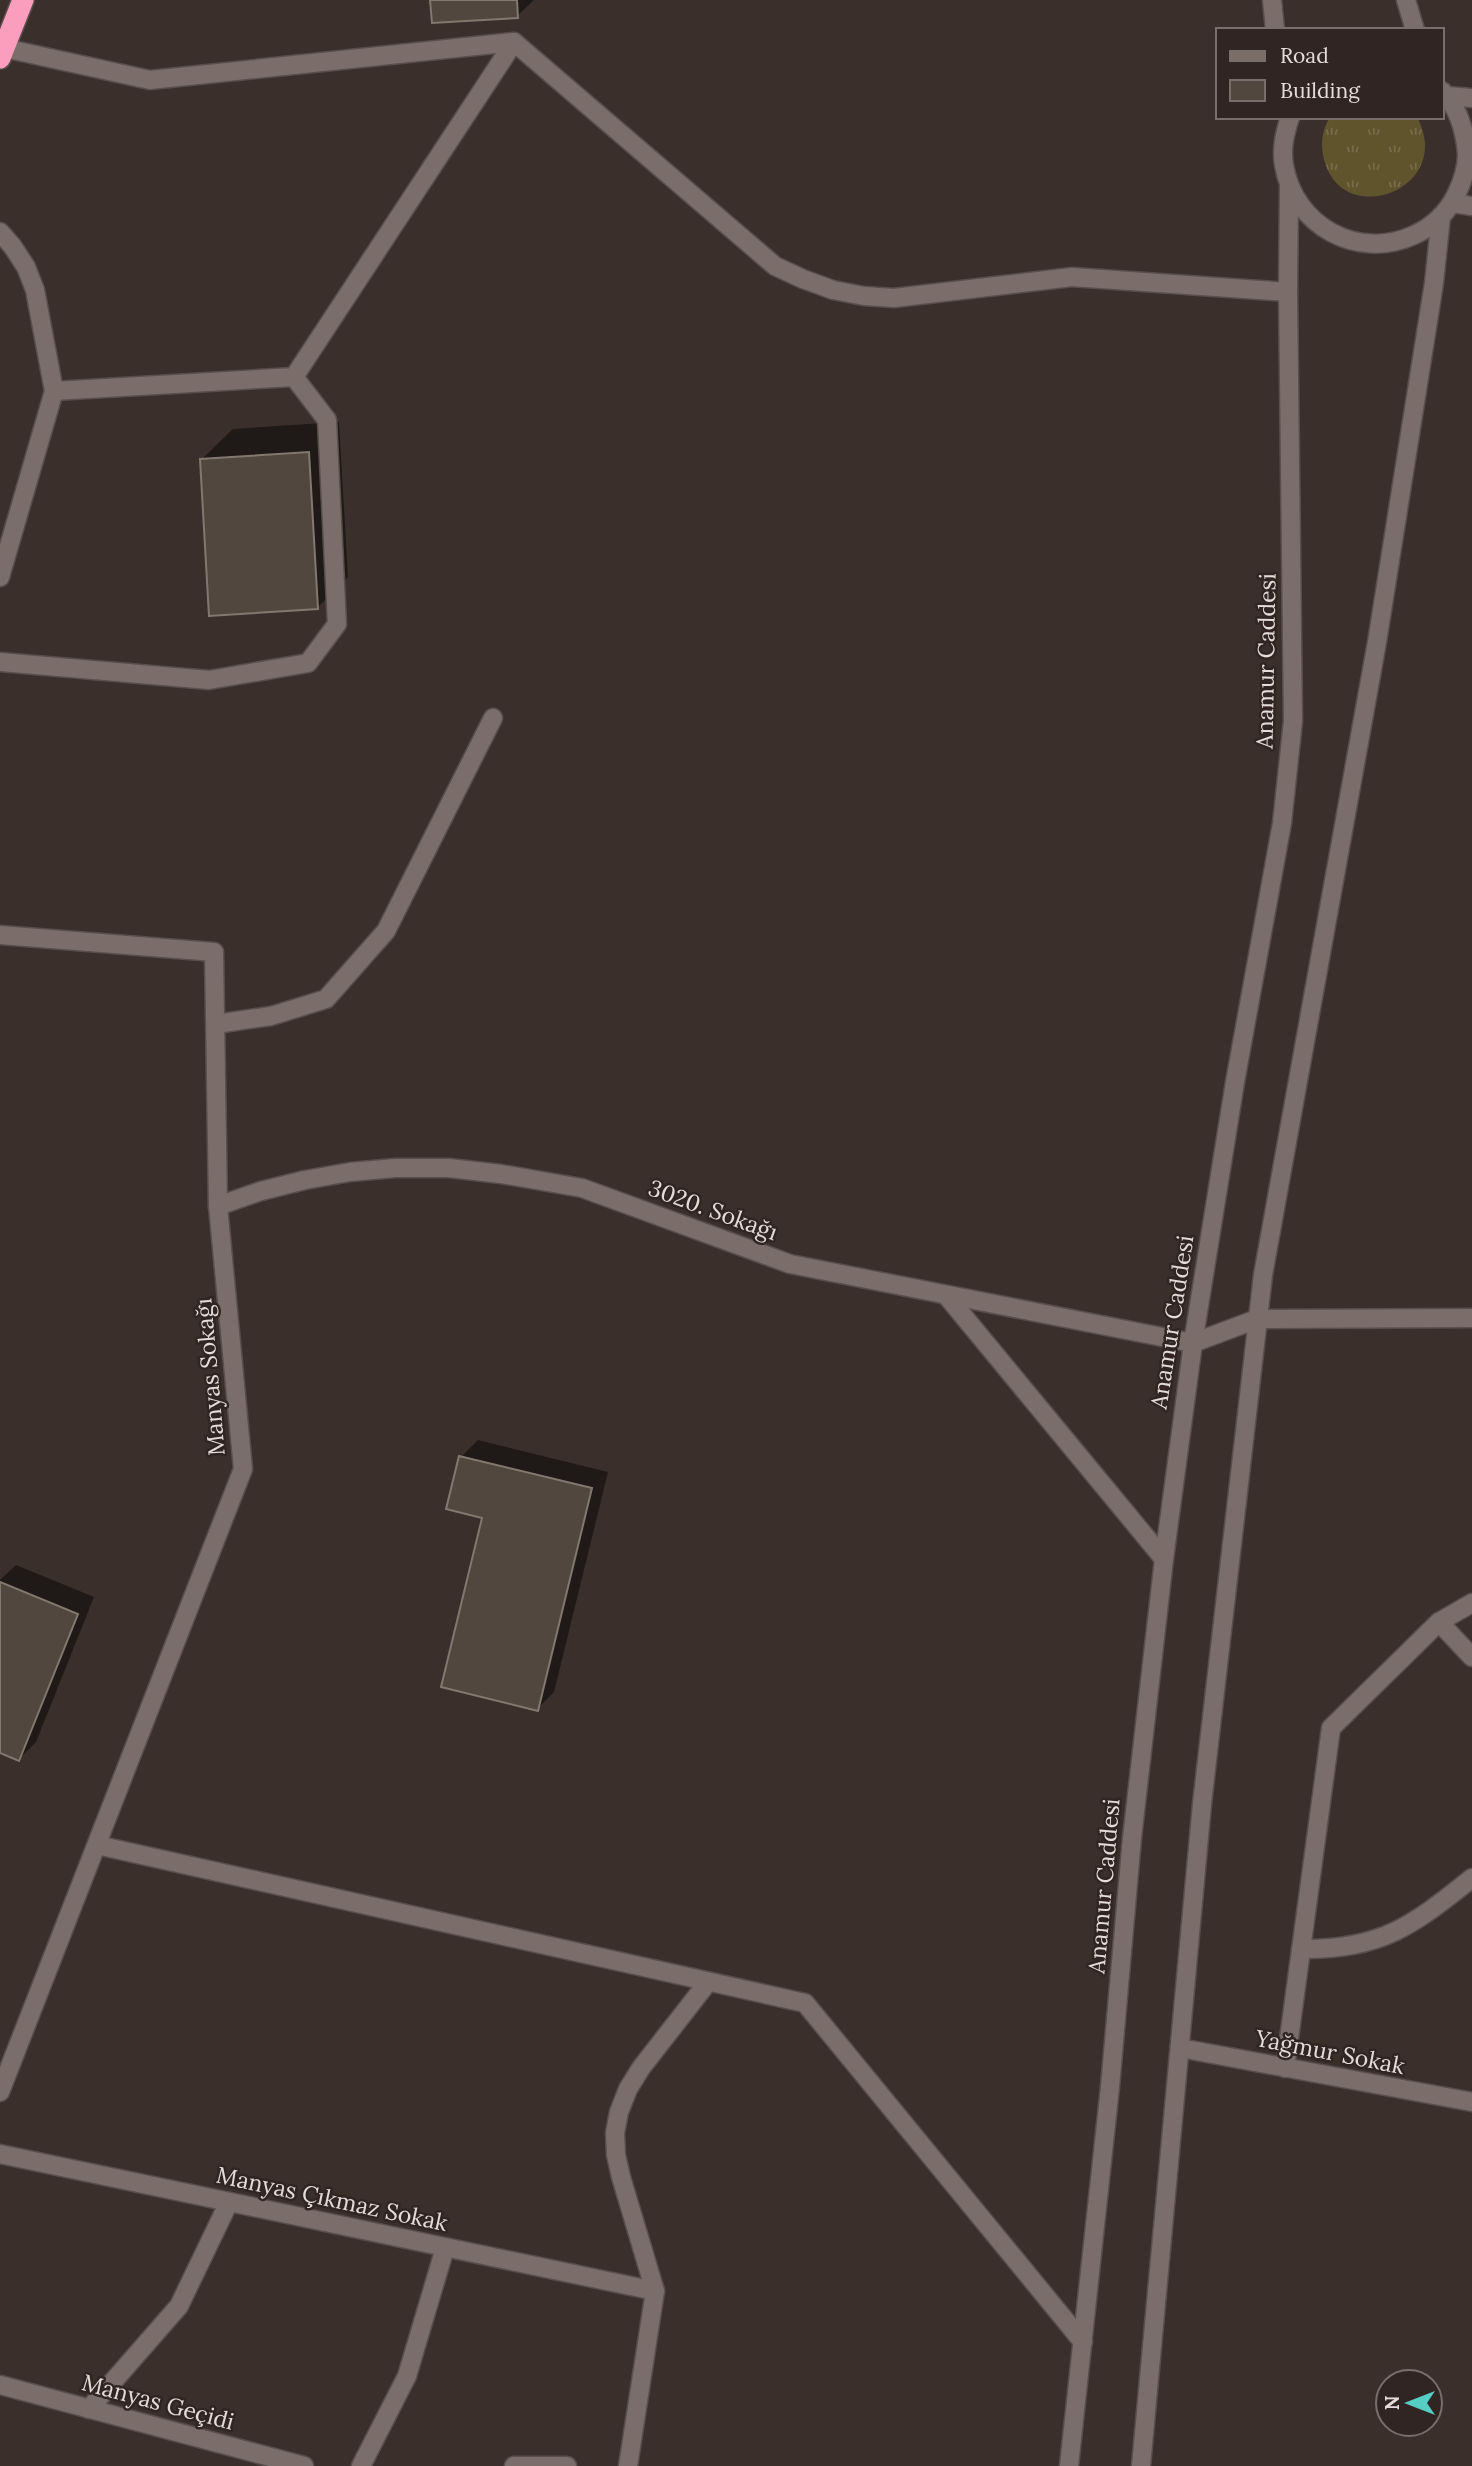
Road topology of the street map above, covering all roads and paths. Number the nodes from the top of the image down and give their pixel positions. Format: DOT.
graph roads {
  1 [pos="23,0"];
  2 [pos="1272,0"];
  3 [pos="1406,0"];
  4 [pos="1275,28"];
  5 [pos="1414,28"];
  6 [pos="514,42"];
  7 [pos="2,53"];
  8 [pos="1445,93"];
  9 [pos="1472,98"];
  10 [pos="1282,119"];
  11 [pos="1289,119"];
  12 [pos="1283,139"];
  13 [pos="1289,187"];
  14 [pos="1472,206"];
  15 [pos="1447,209"];
  16 [pos="0,232"];
  17 [pos="1288,292"];
  18 [pos="294,377"];
  19 [pos="54,391"];
  20 [pos="0,577"];
  21 [pos="0,663"];
  22 [pos="493,718"];
  23 [pos="0,935"];
  24 [pos="216,1024"];
  25 [pos="218,1206"];
  26 [pos="946,1295"];
  27 [pos="1472,1318"];
  28 [pos="1257,1319"];
  29 [pos="1193,1343"];
  30 [pos="1164,1559"];
  31 [pos="1472,1603"];
  32 [pos="1439,1622"];
  33 [pos="1472,1657"];
  34 [pos="97,1844"];
  35 [pos="1472,1878"];
  36 [pos="1301,1949"];
  37 [pos="708,1982"];
  38 [pos="1180,2048"];
  39 [pos="1285,2068"];
  40 [pos="0,2092"];
  41 [pos="1472,2102"];
  42 [pos="0,2154"];
  43 [pos="229,2202"];
  44 [pos="445,2248"];
  45 [pos="655,2291"];
  46 [pos="1083,2342"];
  47 [pos="0,2385"];
  48 [pos="89,2409"];
  49 [pos="304,2466"];
  50 [pos="361,2466"];
  51 [pos="514,2466"];
  52 [pos="567,2466"];
  53 [pos="628,2466"];
  54 [pos="1069,2466"];
  55 [pos="1141,2466"];
  1 -- 7 [label="highway"];
  2 -- 4 [label="street"];
  3 -- 5 [label="street"];
  6 -- 7 [label="street"];
  6 -- 17 [label="street"];
  6 -- 18 [label="street"];
  8 -- 9 [label="street"];
  8 -- 15 [label="street"];
  10 -- 12 [label="street"];
  11 -- 12 [label="street"];
  12 -- 13 [label="street"];
  13 -- 15 [label="street"];
  13 -- 17 [label="street, Anamur Caddesi"];
  14 -- 15 [label="street"];
  15 -- 28 [label="street"];
  16 -- 19 [label="street"];
  17 -- 29 [label="street, Anamur Caddesi"];
  18 -- 19 [label="street"];
  18 -- 21 [label="street"];
  19 -- 20 [label="street"];
  22 -- 24 [label="street"];
  23 -- 24 [label="street, Manyas Sokağı"];
  24 -- 25 [label="street, Manyas Sokağı"];
  25 -- 26 [label="street, 3020. Sokağı"];
  25 -- 34 [label="street, Manyas Sokağı"];
  26 -- 29 [label="street, 3020. Sokağı"];
  26 -- 30 [label="street"];
  27 -- 28 [label="street"];
  28 -- 29 [label="street"];
  28 -- 38 [label="street"];
  29 -- 30 [label="street, Anamur Caddesi"];
  30 -- 46 [label="street, Anamur Caddesi"];
  31 -- 32 [label="street"];
  32 -- 33 [label="street"];
  32 -- 36 [label="street"];
  34 -- 37 [label="street"];
  34 -- 40 [label="street, Manyas Sokağı"];
  35 -- 36 [label="street"];
  36 -- 39 [label="street"];
  37 -- 45 [label="street"];
  37 -- 46 [label="street"];
  38 -- 39 [label="street, Yağmur Sokak"];
  38 -- 55 [label="street"];
  39 -- 41 [label="street, Yağmur Sokak"];
  42 -- 43 [label="street, Manyas Çıkmaz Sokak"];
  43 -- 44 [label="street, Manyas Çıkmaz Sokak"];
  43 -- 48 [label="street"];
  44 -- 45 [label="street, Manyas Çıkmaz Sokak"];
  44 -- 50 [label="street"];
  45 -- 53 [label="street"];
  46 -- 54 [label="street, Anamur Caddesi"];
  47 -- 48 [label="street, Manyas Geçidi"];
  48 -- 49 [label="street, Manyas Geçidi"];
  51 -- 52 [label="street"];
}
